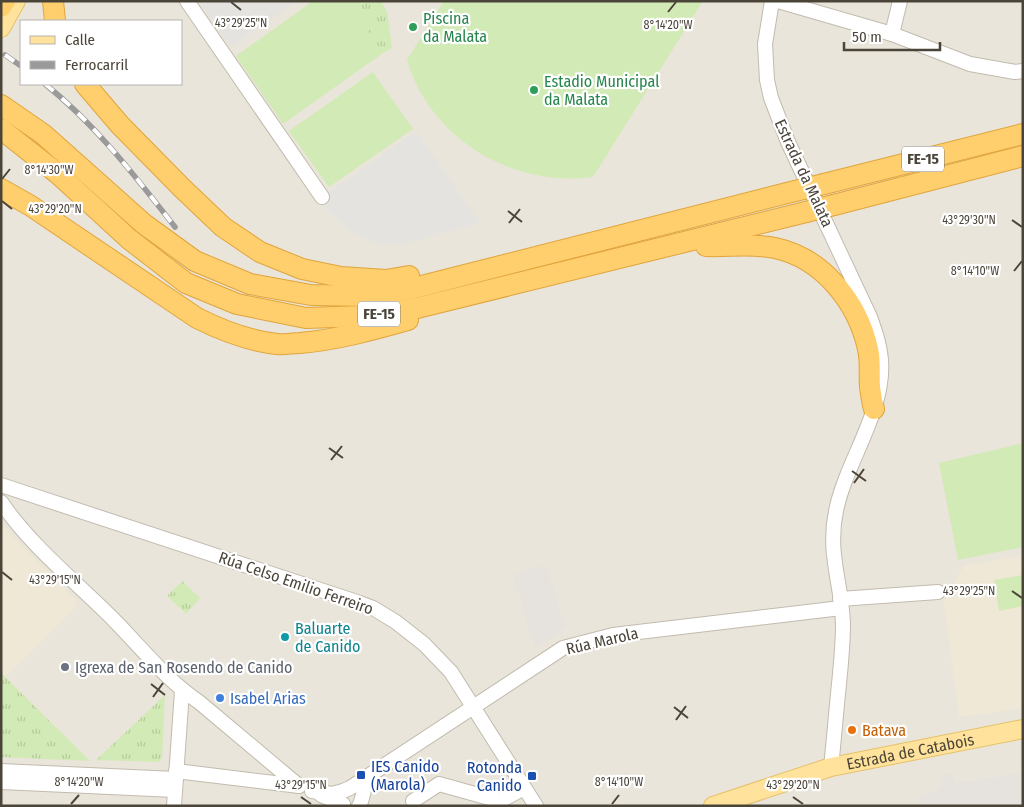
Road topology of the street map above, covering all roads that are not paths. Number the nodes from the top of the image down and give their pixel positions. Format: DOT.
graph roads {
  1 [pos="5,1"];
  2 [pos="16,1"];
  3 [pos="53,1"];
  4 [pos="187,1"];
  5 [pos="772,1"];
  6 [pos="778,1"];
  7 [pos="900,1"];
  8 [pos="1,7"];
  9 [pos="55,20"];
  10 [pos="1,28"];
  11 [pos="892,34"];
  12 [pos="1023,70"];
  13 [pos="86,85"];
  14 [pos="1,105"];
  15 [pos="1,129"];
  16 [pos="1023,134"];
  17 [pos="1023,156"];
  18 [pos="1,189"];
  19 [pos="322,197"];
  20 [pos="680,245"];
  21 [pos="509,263"];
  22 [pos="532,280"];
  23 [pos="874,409"];
  24 [pos="1,485"];
  25 [pos="1,502"];
  26 [pos="938,592"];
  27 [pos="840,603"];
  28 [pos="182,691"];
  29 [pos="473,707"];
  30 [pos="1023,729"];
  31 [pos="831,767"];
  32 [pos="1,771"];
  33 [pos="175,780"];
  34 [pos="1,782"];
  35 [pos="305,788"];
  36 [pos="524,788"];
  37 [pos="350,798"];
  38 [pos="413,801"];
  39 [pos="174,806"];
  40 [pos="536,806"];
  41 [pos="713,806"];
  1 -- 8 [label="highway"];
  2 -- 10 [label="main road"];
  3 -- 9 [label="highway"];
  4 -- 19 [label="street"];
  5 -- 23 [label="street, Estrada da Malata"];
  6 -- 11 [label="street"];
  7 -- 11 [label="street"];
  11 -- 12 [label="street"];
  13 -- 21 [label="highway"];
  14 -- 21 [label="highway, FE-15"];
  15 -- 22 [label="highway, FE-15"];
  16 -- 21 [label="highway, FE-15, bridge"];
  17 -- 20 [label="highway, FE-15, bridge"];
  18 -- 22 [label="highway"];
  20 -- 22 [label="highway, FE-15"];
  20 -- 23 [label="highway"];
  23 -- 27 [label="street, Estrada da Malata"];
  24 -- 29 [label="street, Rúa Celso Emilio Ferreiro"];
  25 -- 28 [label="street"];
  26 -- 27 [label="street, Rúa Marola"];
  27 -- 29 [label="street, Rúa Marola"];
  27 -- 31 [label="street, Estrada da Malata"];
  28 -- 33 [label="street"];
  28 -- 35 [label="street"];
  29 -- 36 [label="street, Rúa Celso Emilio Ferreiro"];
  29 -- 37 [label="street, Rúa Marola"];
  30 -- 31 [label="main road, Estrada de Catabois"];
  31 -- 41 [label="main road, Estrada de Catabois"];
  32 -- 33 [label="street"];
  33 -- 34 [label="street"];
  33 -- 35 [label="street"];
  33 -- 39 [label="street"];
  35 -- 37 [label="street"];
  36 -- 38 [label="street"];
  36 -- 40 [label="street, Rúa Celso Emilio Ferreiro"];
}
